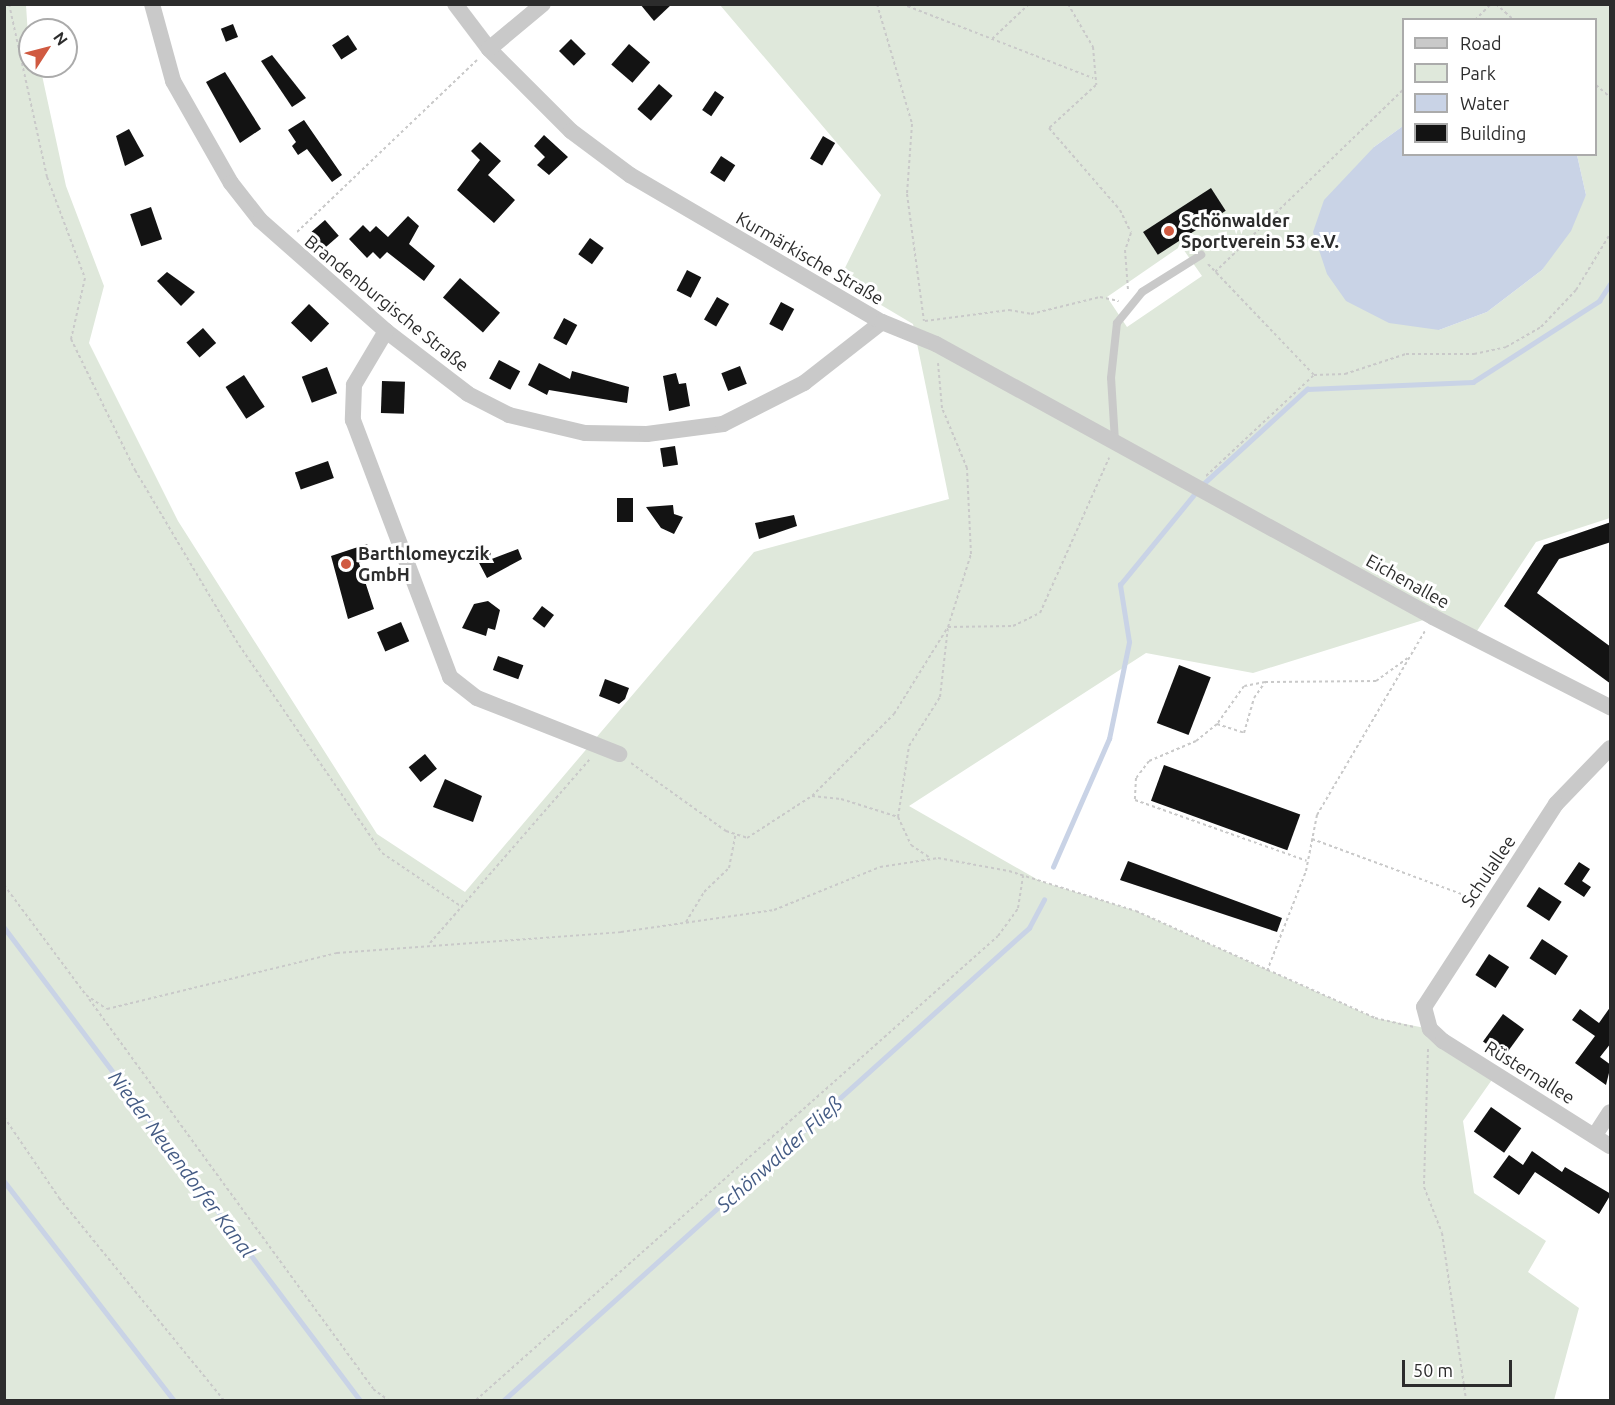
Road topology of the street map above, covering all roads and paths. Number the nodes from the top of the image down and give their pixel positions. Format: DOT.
graph roads {
  1 [pos="9,4"];
  2 [pos="152,4"];
  3 [pos="456,4"];
  4 [pos="543,4"];
  5 [pos="877,4"];
  6 [pos="902,4"];
  7 [pos="1029,4"];
  8 [pos="1068,4"];
  9 [pos="1491,4"];
  10 [pos="1496,4"];
  11 [pos="1477,18"];
  12 [pos="1512,18"];
  13 [pos="991,40"];
  14 [pos="489,49"];
  15 [pos="1094,79"];
  16 [pos="1597,86"];
  17 [pos="1402,91"];
  18 [pos="1611,97"];
  19 [pos="1611,234"];
  20 [pos="284,244"];
  21 [pos="1201,255"];
  22 [pos="1130,303"];
  23 [pos="882,322"];
  24 [pos="386,331"];
  25 [pos="936,344"];
  26 [pos="1314,375"];
  27 [pos="1115,441"];
  28 [pos="1196,485"];
  29 [pos="1433,617"];
  30 [pos="948,627"];
  31 [pos="1412,654"];
  32 [pos="1265,682"];
  33 [pos="1611,707"];
  34 [pos="1217,724"];
  35 [pos="601,747"];
  36 [pos="1611,748"];
  37 [pos="620,754"];
  38 [pos="812,796"];
  39 [pos="898,817"];
  40 [pos="735,835"];
  41 [pos="1312,839"];
  42 [pos="929,857"];
  43 [pos="1308,861"];
  44 [pos="1023,875"];
  45 [pos="4,885"];
  46 [pos="1489,904"];
  47 [pos="462,907"];
  48 [pos="686,922"];
  49 [pos="430,943"];
  50 [pos="1267,971"];
  51 [pos="86,995"];
  52 [pos="1430,1029"];
  53 [pos="1611,1112"];
  54 [pos="4,1117"];
  55 [pos="1595,1136"];
  56 [pos="1611,1146"];
  57 [pos="224,1401"];
  58 [pos="388,1401"];
  59 [pos="476,1401"];
  60 [pos="1466,1401"];
  1 -- 47 [label="path"];
  2 -- 20 [label="street, Brandenburgische Straße"];
  3 -- 14 [label="street, Kurmärkische Straße"];
  4 -- 14 [label="street"];
  5 -- 22 [label="path"];
  6 -- 13 [label="path"];
  7 -- 13 [label="path"];
  8 -- 15 [label="path"];
  9 -- 11 [label="path"];
  10 -- 12 [label="path"];
  13 -- 15 [label="path"];
  14 -- 20 [label="path"];
  14 -- 23 [label="street, Kurmärkische Straße"];
  15 -- 22 [label="path"];
  16 -- 18 [label="path"];
  17 -- 26 [label="path"];
  19 -- 26 [label="path"];
  20 -- 24 [label="street, Brandenburgische Straße"];
  21 -- 22 [label="lane"];
  22 -- 27 [label="lane"];
  23 -- 24 [label="street, Brandenburgische Straße"];
  23 -- 25 [label="street, Kurmärkische Straße"];
  24 -- 35 [label="street"];
  25 -- 27 [label="street, Kurmärkische Straße"];
  25 -- 30 [label="path"];
  26 -- 28 [label="path"];
  27 -- 28 [label="street, Kurmärkische Straße"];
  27 -- 30 [label="path"];
  28 -- 29 [label="street, Eichenallee"];
  29 -- 31 [label="path"];
  29 -- 33 [label="street, Eichenallee"];
  30 -- 38 [label="path"];
  30 -- 39 [label="path"];
  31 -- 32 [label="path"];
  31 -- 41 [label="path"];
  32 -- 34 [label="path"];
  32 -- 34 [label="path"];
  34 -- 43 [label="path"];
  35 -- 37 [label="street"];
  35 -- 47 [label="path"];
  36 -- 46 [label="street, Schulallee"];
  37 -- 40 [label="path"];
  38 -- 39 [label="path"];
  38 -- 40 [label="path"];
  39 -- 42 [label="path"];
  40 -- 48 [label="path"];
  41 -- 43 [label="path"];
  41 -- 46 [label="path"];
  42 -- 44 [label="path"];
  42 -- 48 [label="path"];
  43 -- 50 [label="path"];
  44 -- 50 [label="path"];
  44 -- 59 [label="path"];
  45 -- 51 [label="path"];
  46 -- 52 [label="street, Schulallee"];
  47 -- 49 [label="path"];
  48 -- 49 [label="path"];
  49 -- 51 [label="path"];
  50 -- 52 [label="path"];
  51 -- 58 [label="path"];
  52 -- 55 [label="street, Rüsternallee"];
  52 -- 60 [label="path"];
  53 -- 55 [label="street"];
  54 -- 57 [label="path"];
  55 -- 56 [label="street, Rüsternallee"];
}
